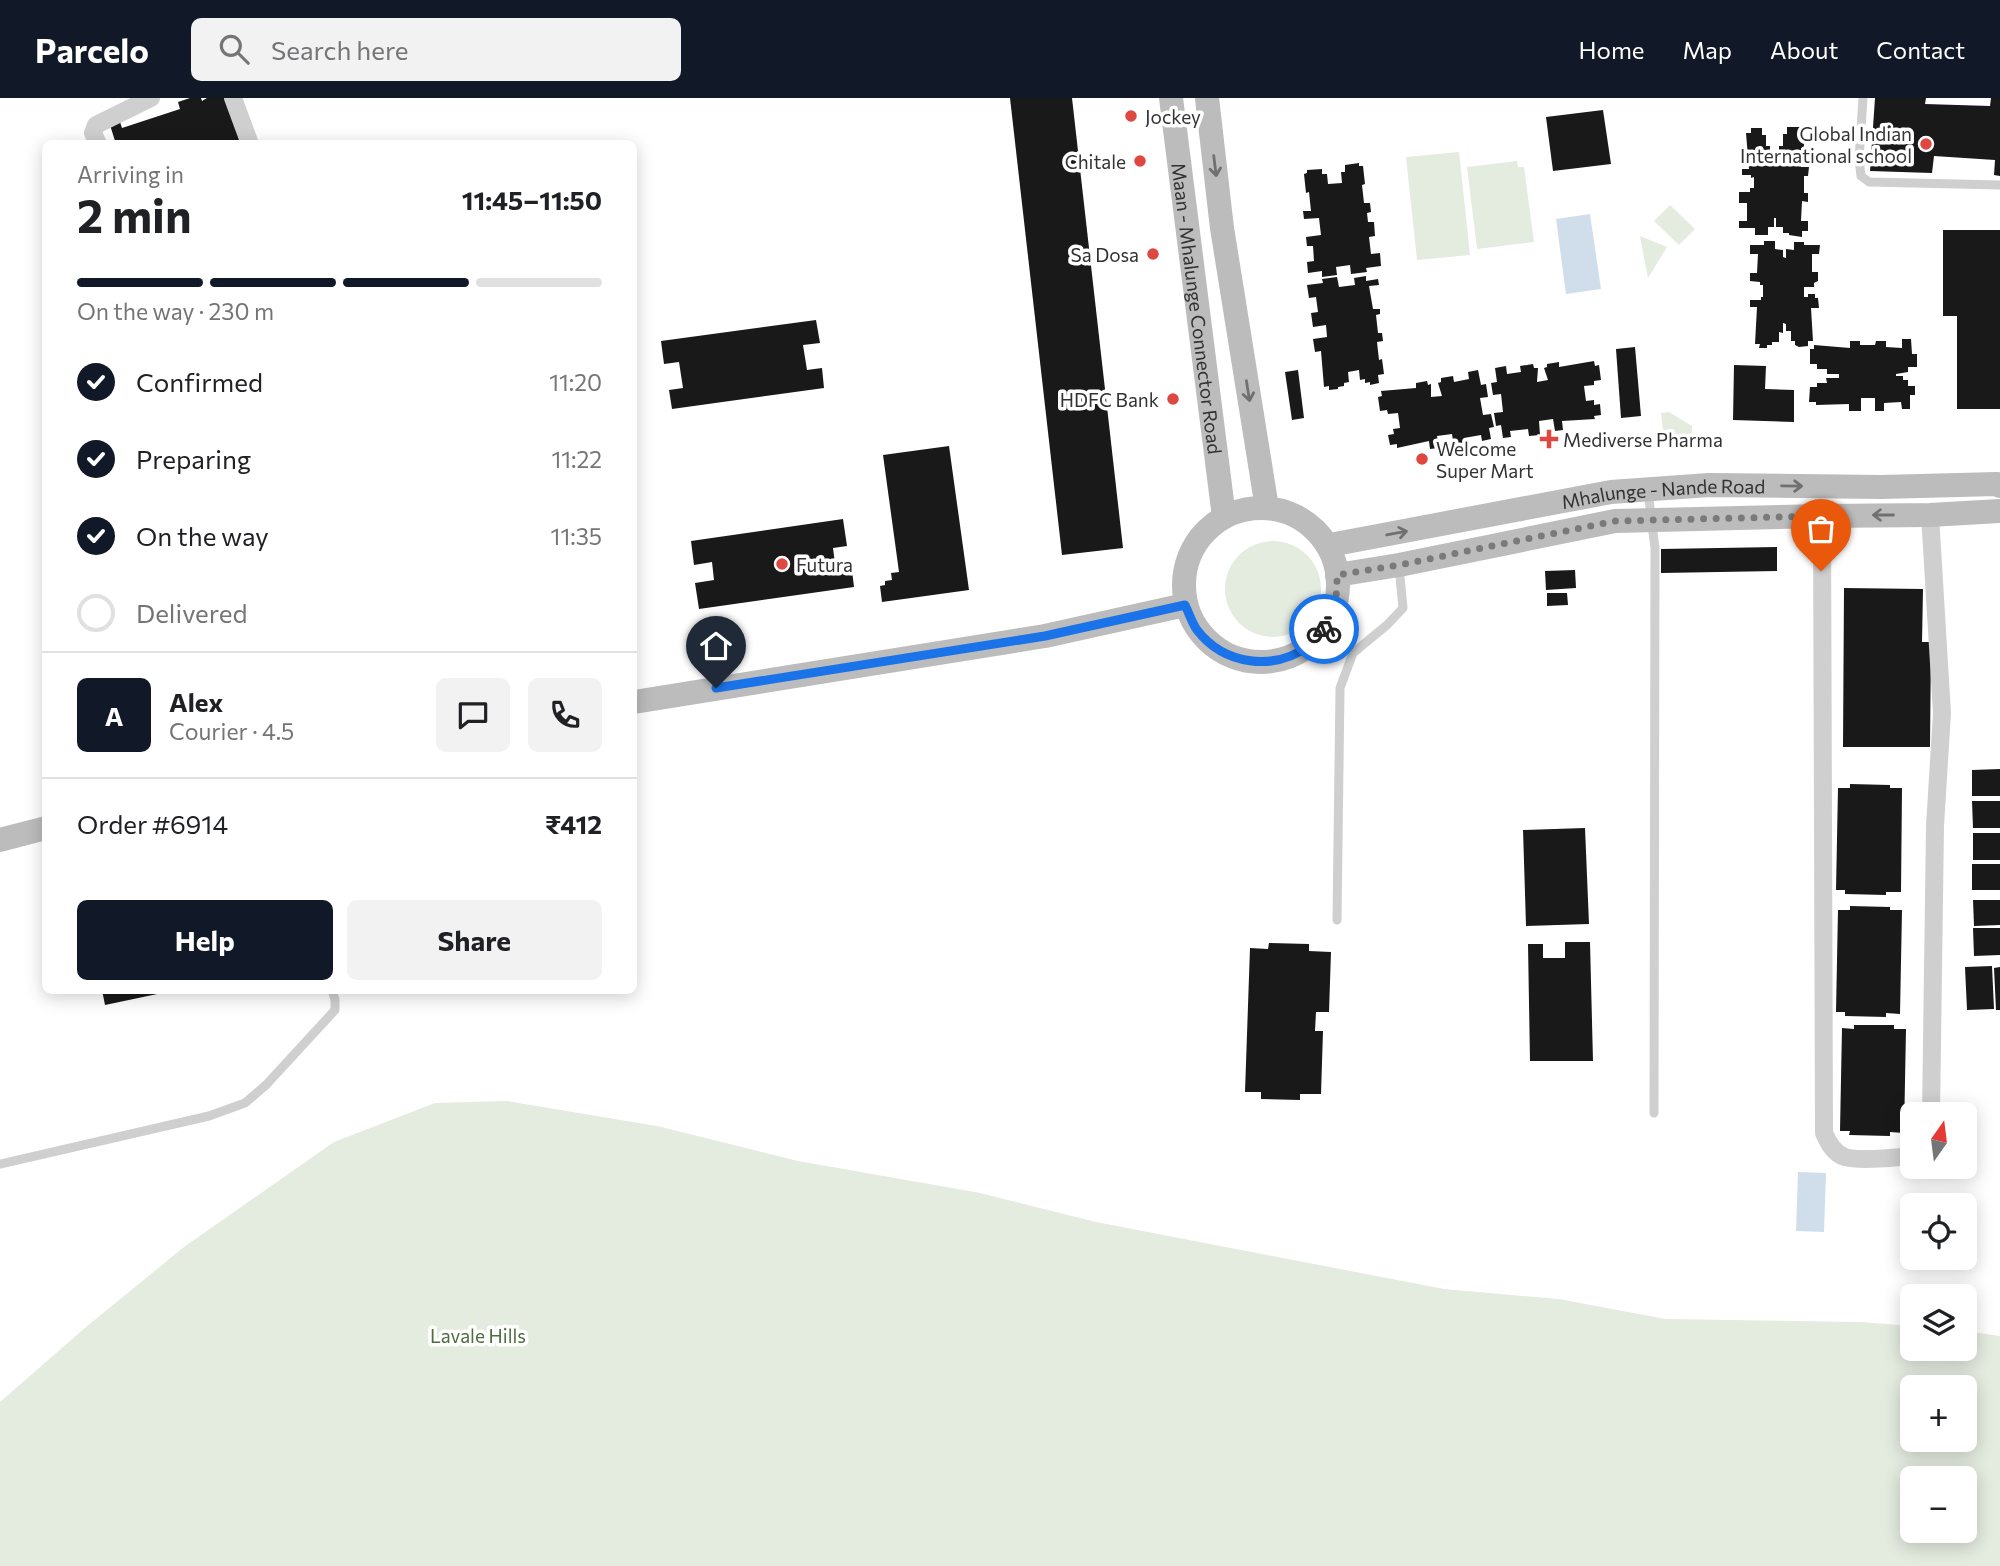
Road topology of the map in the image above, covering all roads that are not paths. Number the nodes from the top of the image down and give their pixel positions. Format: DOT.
graph roads {
  1 [pos="151,98"];
  2 [pos="233,98"];
  3 [pos="1171,98"];
  4 [pos="1207,98"];
  5 [pos="1863,98"];
  6 [pos="96,140"];
  7 [pos="249,140"];
  8 [pos="2000,185"];
  9 [pos="2000,486"];
  10 [pos="1648,490"];
  11 [pos="1267,508"];
  12 [pos="2000,512"];
  13 [pos="1930,515"];
  14 [pos="1822,516"];
  15 [pos="1224,517"];
  16 [pos="1650,520"];
  17 [pos="1330,545"];
  18 [pos="1399,565"];
  19 [pos="1337,575"];
  20 [pos="1185,605"];
  21 [pos="637,702"];
  22 [pos="42,829"];
  23 [pos="0,840"];
  24 [pos="1337,920"];
  25 [pos="333,994"];
  26 [pos="1931,1102"];
  27 [pos="1654,1113"];
  28 [pos="1900,1158"];
  29 [pos="0,1164"];
  1 -- 6 [label="street"];
  2 -- 7 [label="street"];
  3 -- 15 [label="main road, Maan - Mhalunge Connector Road"];
  4 -- 11 [label="main road, Maan - Mhalunge Connector Road, one-way"];
  5 -- 8 [label="lane"];
  10 -- 9 [label="main road, Mhalunge - Nande Road, one-way"];
  10 -- 16 [label="lane"];
  17 -- 10 [label="main road, Mhalunge - Nande Road, one-way"];
  11 -- 15 [label="main road"];
  11 -- 17 [label="main road"];
  12 -- 13 [label="main road, Mhalunge - Nande Road"];
  13 -- 14 [label="main road, Mhalunge - Nande Road, one-way"];
  13 -- 26 [label="street"];
  14 -- 16 [label="main road, Mhalunge - Nande Road"];
  14 -- 28 [label="street"];
  15 -- 20 [label="main road"];
  16 -- 18 [label="main road, Mhalunge - Nande Road"];
  16 -- 27 [label="lane"];
  17 -- 19 [label="main road"];
  18 -- 19 [label="main road, Mhalunge - Nande Road"];
  18 -- 24 [label="lane"];
  19 -- 20 [label="main road"];
  20 -- 21 [label="main road"];
  22 -- 23 [label="main road"];
  25 -- 29 [label="lane"];
}
